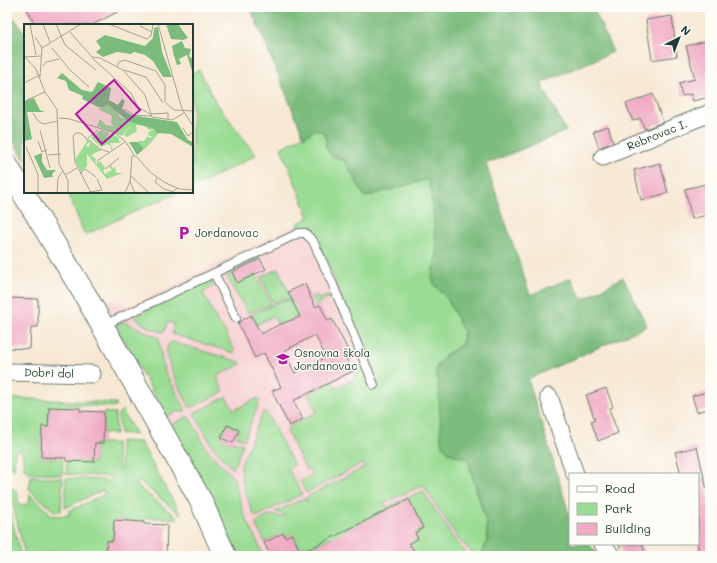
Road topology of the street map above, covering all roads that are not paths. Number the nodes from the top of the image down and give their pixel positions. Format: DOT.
graph roads {
  1 [pos="710,113"];
  2 [pos="603,157"];
  3 [pos="7,166"];
  4 [pos="214,273"];
  5 [pos="236,318"];
  6 [pos="102,326"];
  7 [pos="7,372"];
  8 [pos="92,374"];
  9 [pos="374,385"];
  10 [pos="549,397"];
  11 [pos="575,473"];
  12 [pos="604,545"];
  13 [pos="225,556"];
  14 [pos="610,556"];
  1 -- 2 [label="street, Rebrovac I."];
  3 -- 6 [label="main road"];
  4 -- 5 [label="lane"];
  4 -- 6 [label="lane"];
  4 -- 9 [label="lane"];
  6 -- 13 [label="main road"];
  7 -- 8 [label="street, Dobri dol"];
  10 -- 11 [label="street"];
  12 -- 14 [label="street"];
}
